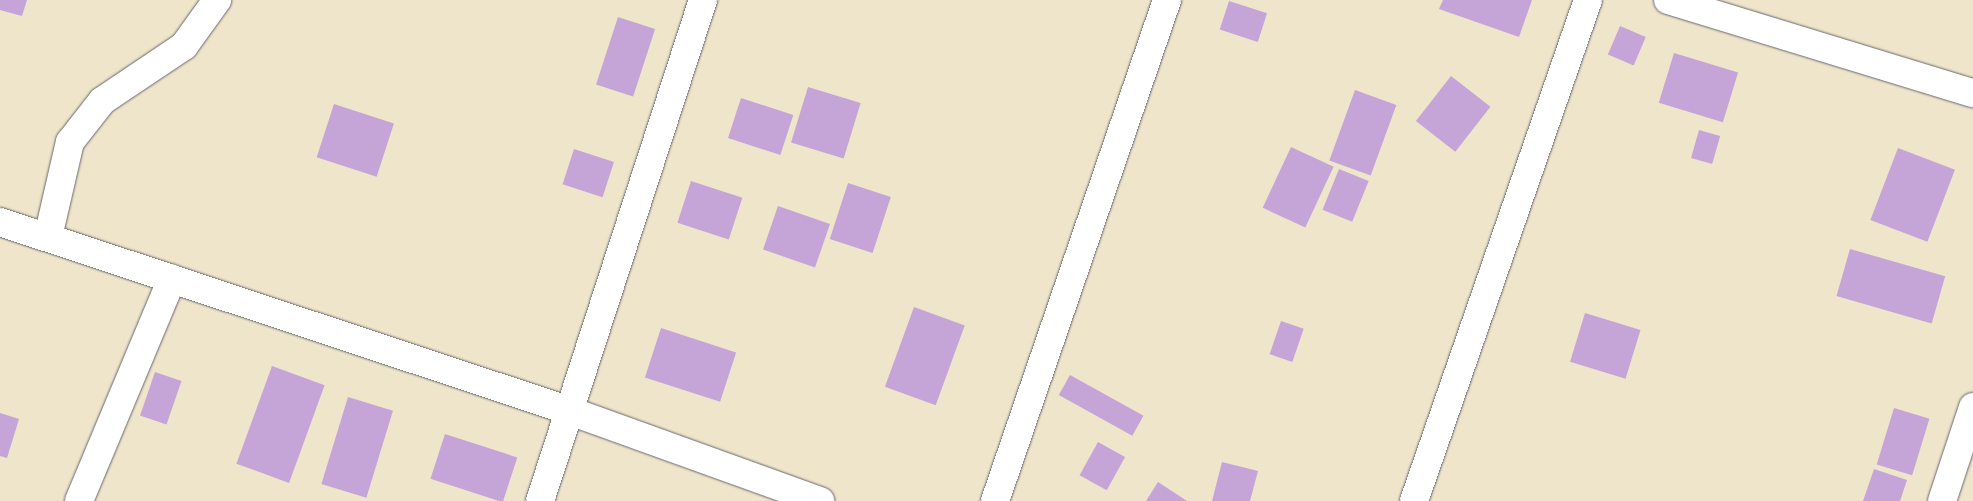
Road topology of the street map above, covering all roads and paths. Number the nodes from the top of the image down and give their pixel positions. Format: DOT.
graph roads {
  1 [pos="217,0"];
  2 [pos="703,0"];
  3 [pos="1167,0"];
  4 [pos="1588,0"];
  5 [pos="1668,0"];
  6 [pos="1973,93"];
  7 [pos="0,222"];
  8 [pos="48,238"];
  9 [pos="172,279"];
  10 [pos="1973,407"];
  11 [pos="570,411"];
  12 [pos="79,501"];
  13 [pos="540,501"];
  14 [pos="820,501"];
  15 [pos="995,501"];
  16 [pos="1414,501"];
  17 [pos="1942,501"];
  1 -- 8 [label="street"];
  2 -- 11 [label="street"];
  3 -- 15 [label="street"];
  4 -- 16 [label="street"];
  5 -- 6 [label="street"];
  7 -- 8 [label="street"];
  8 -- 9 [label="street"];
  9 -- 11 [label="street"];
  9 -- 12 [label="street"];
  10 -- 17 [label="street"];
  11 -- 13 [label="street"];
  11 -- 14 [label="street"];
}
